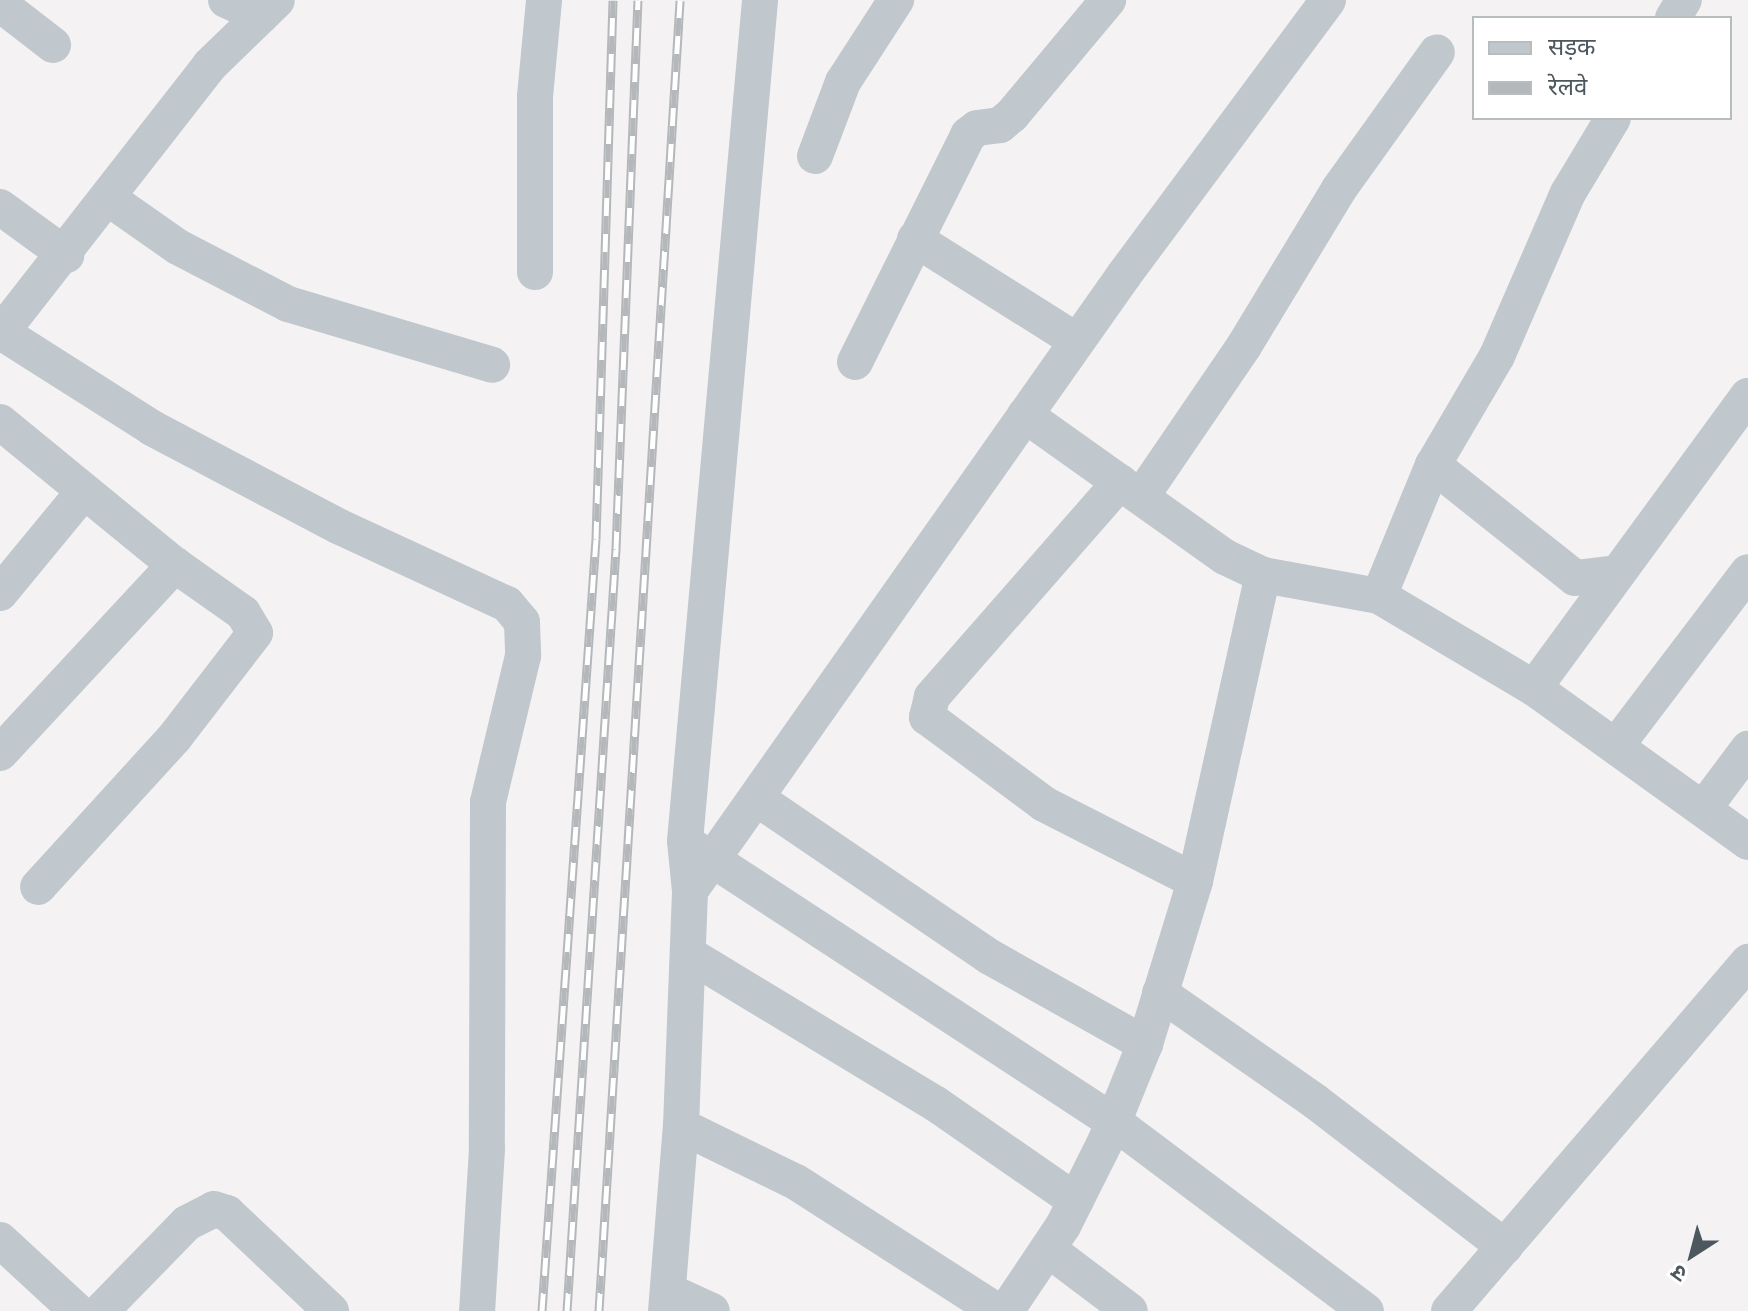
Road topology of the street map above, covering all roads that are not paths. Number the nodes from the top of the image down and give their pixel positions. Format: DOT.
graph roads {
  1 [pos="226,0"];
  2 [pos="544,0"];
  3 [pos="760,0"];
  4 [pos="896,0"];
  5 [pos="1108,0"];
  6 [pos="1328,0"];
  7 [pos="0,4"];
  8 [pos="268,8"];
  9 [pos="53,45"];
  10 [pos="1437,52"];
  11 [pos="1612,120"];
  12 [pos="815,156"];
  13 [pos="108,198"];
  14 [pos="0,207"];
  15 [pos="915,239"];
  16 [pos="66,255"];
  17 [pos="535,272"];
  18 [pos="0,333"];
  19 [pos="1077,341"];
  20 [pos="855,362"];
  21 [pos="492,365"];
  22 [pos="1748,396"];
  23 [pos="1025,415"];
  24 [pos="0,422"];
  25 [pos="1433,465"];
  26 [pos="1131,489"];
  27 [pos="84,491"];
  28 [pos="175,565"];
  29 [pos="1748,572"];
  30 [pos="1617,573"];
  31 [pos="1263,575"];
  32 [pos="0,593"];
  33 [pos="1379,596"];
  34 [pos="1534,688"];
  35 [pos="1616,746"];
  36 [pos="1748,749"];
  37 [pos="0,753"];
  38 [pos="756,798"];
  39 [pos="1704,808"];
  40 [pos="1748,842"];
  41 [pos="698,850"];
  42 [pos="1195,881"];
  43 [pos="38,887"];
  44 [pos="688,954"];
  45 [pos="1748,962"];
  46 [pos="1160,993"];
  47 [pos="1145,1044"];
  48 [pos="1114,1122"];
  49 [pos="681,1126"];
  50 [pos="1076,1201"];
  51 [pos="0,1240"];
  52 [pos="1505,1247"];
  53 [pos="1049,1250"];
  54 [pos="667,1301"];
  55 [pos="77,1311"];
  56 [pos="101,1311"];
  57 [pos="331,1311"];
  58 [pos="477,1311"];
  59 [pos="712,1311"];
  60 [pos="997,1311"];
  61 [pos="1006,1311"];
  62 [pos="1130,1311"];
  63 [pos="1366,1311"];
  64 [pos="1449,1311"];
  1 -- 8 [label="street"];
  2 -- 17 [label="street"];
  3 -- 41 [label="street"];
  4 -- 12 [label="street"];
  5 -- 15 [label="street"];
  6 -- 19 [label="street"];
  7 -- 9 [label="street"];
  8 -- 13 [label="street"];
  10 -- 26 [label="street"];
  11 -- 25 [label="street"];
  13 -- 16 [label="street"];
  13 -- 21 [label="street"];
  14 -- 16 [label="street"];
  15 -- 19 [label="street"];
  15 -- 20 [label="street"];
  16 -- 18 [label="street"];
  18 -- 58 [label="street"];
  19 -- 23 [label="street"];
  22 -- 30 [label="street"];
  23 -- 26 [label="street"];
  23 -- 38 [label="street"];
  24 -- 27 [label="street"];
  25 -- 30 [label="street"];
  25 -- 33 [label="street"];
  26 -- 31 [label="street"];
  26 -- 42 [label="street"];
  27 -- 28 [label="street"];
  27 -- 32 [label="street"];
  28 -- 37 [label="street"];
  28 -- 43 [label="street"];
  29 -- 35 [label="street"];
  30 -- 34 [label="street"];
  31 -- 33 [label="street"];
  31 -- 42 [label="street"];
  33 -- 34 [label="street"];
  34 -- 35 [label="street"];
  35 -- 39 [label="street"];
  36 -- 39 [label="street"];
  38 -- 41 [label="street"];
  38 -- 47 [label="street"];
  39 -- 40 [label="street"];
  41 -- 44 [label="street"];
  41 -- 48 [label="street"];
  42 -- 46 [label="street"];
  44 -- 49 [label="street"];
  44 -- 50 [label="street"];
  45 -- 52 [label="street"];
  46 -- 47 [label="street"];
  46 -- 52 [label="street"];
  47 -- 48 [label="street"];
  48 -- 50 [label="street"];
  48 -- 63 [label="street"];
  49 -- 54 [label="street"];
  49 -- 60 [label="street"];
  50 -- 53 [label="street"];
  51 -- 55 [label="street"];
  52 -- 64 [label="street"];
  53 -- 61 [label="street"];
  53 -- 62 [label="street"];
  54 -- 59 [label="street"];
  56 -- 57 [label="street"];
}
